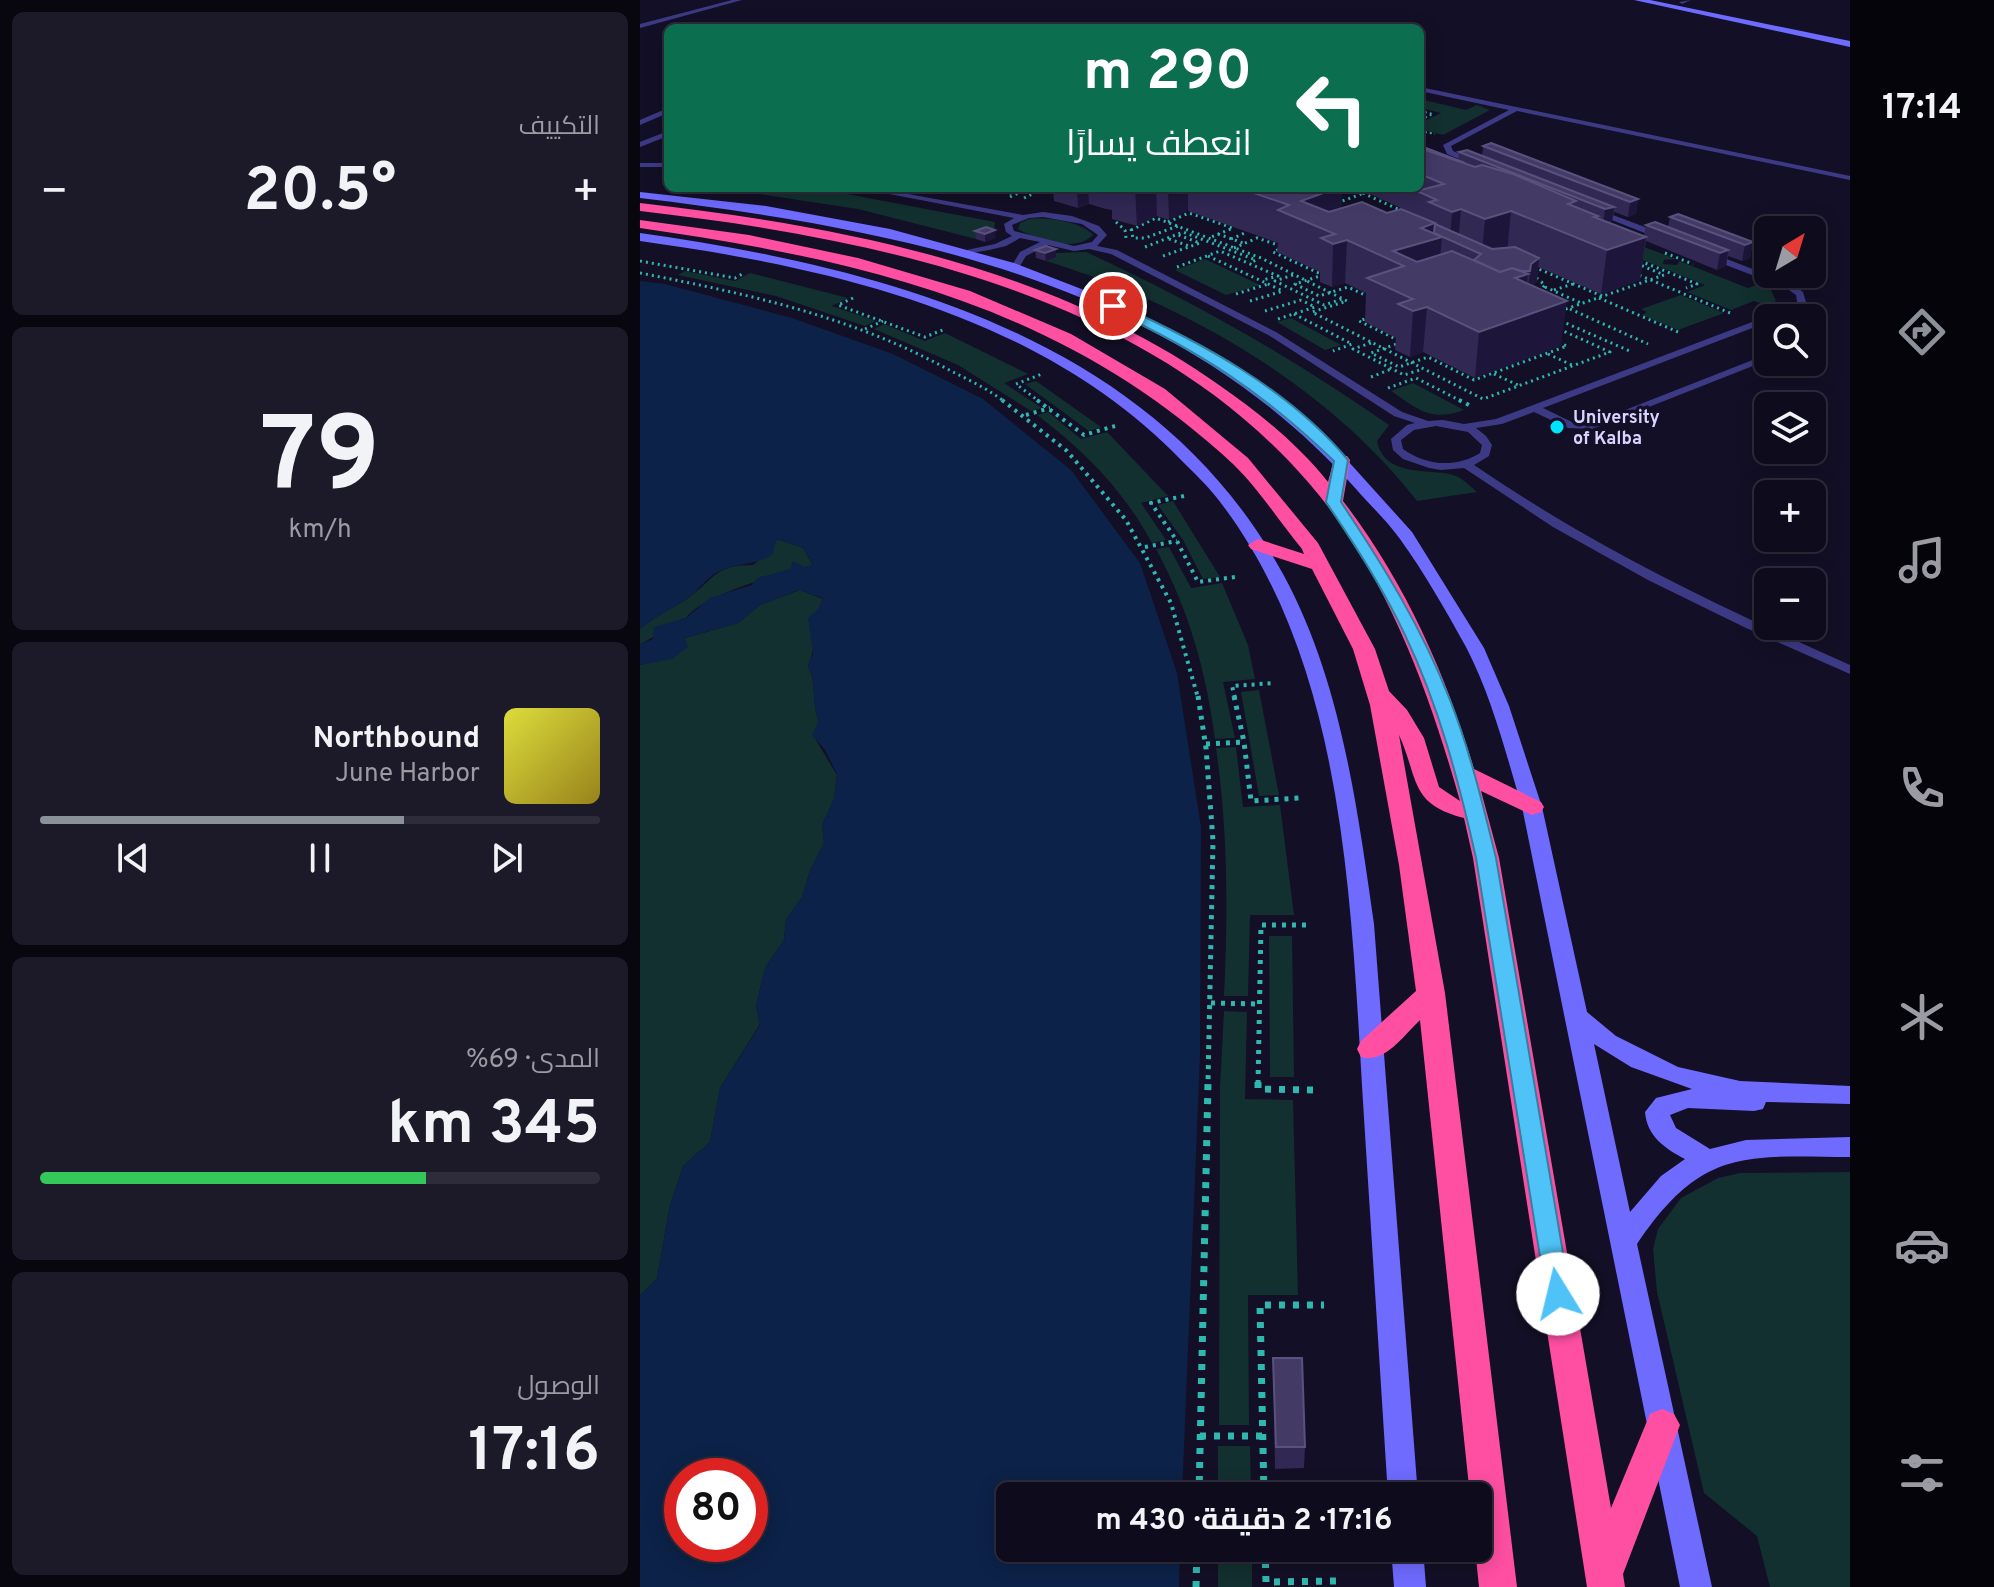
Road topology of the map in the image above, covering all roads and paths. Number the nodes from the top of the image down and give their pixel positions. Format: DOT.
graph roads {
  1 [pos="739,0"];
  2 [pos="1638,0"];
  3 [pos="1671,0"];
  4 [pos="1685,1"];
  5 [pos="640,26"];
  6 [pos="1850,37"];
  7 [pos="1850,44"];
  8 [pos="1424,90"];
  9 [pos="1514,110"];
  10 [pos="664,112"];
  11 [pos="640,123"];
  12 [pos="640,130"];
  13 [pos="664,133"];
  14 [pos="664,134"];
  15 [pos="1440,137"];
  16 [pos="1434,142"];
  17 [pos="642,145"];
  18 [pos="640,160"];
  19 [pos="664,165"];
  20 [pos="1488,169"];
  21 [pos="1850,178"];
  22 [pos="883,192"];
  23 [pos="1018,192"];
  24 [pos="1347,192"];
  25 [pos="1364,193"];
  26 [pos="640,195"];
  27 [pos="1031,195"];
  28 [pos="1336,204"];
  29 [pos="640,207"];
  30 [pos="1398,209"];
  31 [pos="1590,209"];
  32 [pos="1330,212"];
  33 [pos="1387,213"];
  34 [pos="996,214"];
  35 [pos="1411,215"];
  36 [pos="1023,216"];
  37 [pos="1011,221"];
  38 [pos="1168,222"];
  39 [pos="640,224"];
  40 [pos="1112,225"];
  41 [pos="1178,226"];
  42 [pos="1123,227"];
  43 [pos="1131,230"];
  44 [pos="1247,232"];
  45 [pos="1118,233"];
  46 [pos="1159,233"];
  47 [pos="1218,234"];
  48 [pos="1177,235"];
  49 [pos="1020,236"];
  50 [pos="640,237"];
  51 [pos="1209,238"];
  52 [pos="1231,239"];
  53 [pos="1099,240"];
  54 [pos="1220,242"];
  55 [pos="1045,243"];
  56 [pos="1244,243"];
  57 [pos="1678,243"];
  58 [pos="1198,244"];
  59 [pos="1086,246"];
  60 [pos="1190,247"];
  61 [pos="1207,247"];
  62 [pos="1234,248"];
  63 [pos="1655,249"];
  64 [pos="1693,249"];
  65 [pos="966,251"];
  66 [pos="1218,251"];
  67 [pos="1114,252"];
  68 [pos="1207,255"];
  69 [pos="1630,257"];
  70 [pos="1159,258"];
  71 [pos="640,261"];
  72 [pos="1524,263"];
  73 [pos="1638,264"];
  74 [pos="1695,265"];
  75 [pos="753,267"];
  76 [pos="1015,267"];
  77 [pos="1535,267"];
  78 [pos="685,268"];
  79 [pos="1625,269"];
  80 [pos="640,273"];
  81 [pos="1178,274"];
  82 [pos="1550,274"];
  83 [pos="1294,275"];
  84 [pos="669,277"];
  85 [pos="1539,278"];
  86 [pos="1263,280"];
  87 [pos="1650,280"];
  88 [pos="1306,281"];
  89 [pos="1269,284"];
  90 [pos="1573,284"];
  91 [pos="1545,287"];
  92 [pos="1291,288"];
  93 [pos="1686,288"];
  94 [pos="1308,290"];
  95 [pos="1283,291"];
  96 [pos="1553,291"];
  97 [pos="1300,293"];
  98 [pos="1330,293"];
  99 [pos="1086,294"];
  100 [pos="861,295"];
  101 [pos="1225,297"];
  102 [pos="1309,297"];
  103 [pos="1600,297"];
  104 [pos="1342,299"];
  105 [pos="1301,300"];
  106 [pos="1543,301"];
  107 [pos="1239,304"];
  108 [pos="1382,304"];
  109 [pos="1582,304"];
  110 [pos="1800,304"];
  111 [pos="1553,306"];
  112 [pos="1569,308"];
  113 [pos="1563,310"];
  114 [pos="1382,313"];
  115 [pos="1294,314"];
  116 [pos="1717,318"];
  117 [pos="1094,319"];
  118 [pos="884,321"];
  119 [pos="1270,321"];
  120 [pos="1334,323"];
  121 [pos="1754,325"];
  122 [pos="1552,326"];
  123 [pos="949,327"];
  124 [pos="1279,327"];
  125 [pos="1691,327"];
  126 [pos="1320,328"];
  127 [pos="865,329"];
  128 [pos="1678,332"];
  129 [pos="1663,338"];
  130 [pos="1555,341"];
  131 [pos="1372,343"];
  132 [pos="1384,348"];
  133 [pos="1629,351"];
  134 [pos="1547,353"];
  135 [pos="1366,356"];
  136 [pos="1334,359"];
  137 [pos="1354,360"];
  138 [pos="1385,360"];
  139 [pos="1625,360"];
  140 [pos="1378,362"];
  141 [pos="1411,363"];
  142 [pos="1754,363"];
  143 [pos="1573,365"];
  144 [pos="1392,369"];
  145 [pos="1423,369"];
  146 [pos="1493,373"];
  147 [pos="1043,374"];
  148 [pos="1448,381"];
  149 [pos="1373,384"];
  150 [pos="1519,386"];
  151 [pos="1433,387"];
  152 [pos="1392,397"];
  153 [pos="1489,404"];
  154 [pos="1051,407"];
  155 [pos="1535,408"];
  156 [pos="1476,409"];
  157 [pos="1398,414"];
  158 [pos="1026,415"];
  159 [pos="1498,422"];
  160 [pos="1426,424"];
  161 [pos="1115,426"];
  162 [pos="1464,427"];
  163 [pos="1405,430"];
  164 [pos="1481,436"];
  165 [pos="1341,460"];
  166 [pos="1466,464"];
  167 [pos="1184,496"];
  168 [pos="1333,502"];
  169 [pos="1177,541"];
  170 [pos="1258,545"];
  171 [pos="1145,547"];
  172 [pos="1322,566"];
  173 [pos="1235,577"];
  174 [pos="1850,670"];
  175 [pos="1275,683"];
  176 [pos="1379,693"];
  177 [pos="1244,742"];
  178 [pos="1206,744"];
  179 [pos="1466,774"];
  180 [pos="1300,798"];
  181 [pos="1532,807"];
  182 [pos="1476,812"];
  183 [pos="1308,925"];
  184 [pos="1431,993"];
  185 [pos="1211,1003"];
  186 [pos="1260,1004"];
  187 [pos="1578,1018"];
  188 [pos="1371,1049"];
  189 [pos="1314,1090"];
  190 [pos="1797,1095"];
  191 [pos="1850,1095"];
  192 [pos="1850,1147"];
  193 [pos="1707,1159"];
  194 [pos="1624,1242"];
  195 [pos="1324,1305"];
  196 [pos="1662,1425"];
  197 [pos="1200,1436"];
  198 [pos="1263,1436"];
  199 [pos="1199,1482"];
  200 [pos="1264,1482"];
  201 [pos="1402,1482"];
  202 [pos="1197,1562"];
  203 [pos="1265,1562"];
  204 [pos="1408,1562"];
  205 [pos="1339,1581"];
  206 [pos="1605,1581"];
  207 [pos="1196,1587"];
  208 [pos="1410,1587"];
  209 [pos="1498,1587"];
  210 [pos="1696,1587"];
  1 -- 5 [label="lane"];
  2 -- 7 [label="street"];
  3 -- 4 [label="street"];
  4 -- 6 [label="street"];
  8 -- 9 [label="lane"];
  9 -- 20 [label="lane"];
  9 -- 21 [label="lane"];
  10 -- 11 [label="lane"];
  12 -- 13 [label="lane"];
  14 -- 17 [label="lane"];
  15 -- 16 [label="path"];
  18 -- 19 [label="lane"];
  22 -- 34 [label="lane"];
  23 -- 27 [label="path"];
  24 -- 28 [label="path"];
  25 -- 28 [label="path"];
  25 -- 30 [label="path"];
  26 -- 65 [label="street"];
  28 -- 32 [label="path"];
  29 -- 117 [label="highway"];
  30 -- 33 [label="path"];
  30 -- 35 [label="path"];
  31 -- 57 [label="lane"];
  34 -- 36 [label="lane"];
  34 -- 37 [label="lane"];
  36 -- 37 [label="lane"];
  36 -- 53 [label="lane"];
  37 -- 49 [label="lane"];
  38 -- 41 [label="path"];
  38 -- 43 [label="path"];
  38 -- 47 [label="path"];
  39 -- 172 [label="highway"];
  40 -- 45 [label="path"];
  41 -- 46 [label="path"];
  41 -- 51 [label="path"];
  42 -- 43 [label="path"];
  43 -- 46 [label="path"];
  44 -- 52 [label="path"];
  46 -- 60 [label="path"];
  47 -- 51 [label="path"];
  47 -- 52 [label="path"];
  48 -- 58 [label="path"];
  49 -- 55 [label="lane"];
  49 -- 65 [label="lane"];
  50 -- 170 [label="street"];
  51 -- 54 [label="path"];
  52 -- 56 [label="path"];
  53 -- 59 [label="lane"];
  53 -- 67 [label="lane"];
  54 -- 61 [label="path"];
  54 -- 62 [label="path"];
  55 -- 59 [label="lane"];
  55 -- 76 [label="lane"];
  56 -- 62 [label="path"];
  56 -- 88 [label="path"];
  58 -- 60 [label="path"];
  58 -- 61 [label="path"];
  59 -- 67 [label="lane"];
  60 -- 70 [label="path"];
  61 -- 66 [label="path"];
  62 -- 83 [label="path"];
  63 -- 74 [label="path"];
  64 -- 110 [label="lane"];
  65 -- 76 [label="street"];
  66 -- 68 [label="path"];
  66 -- 86 [label="path"];
  67 -- 157 [label="lane"];
  68 -- 81 [label="path"];
  68 -- 86 [label="path"];
  69 -- 93 [label="path"];
  71 -- 78 [label="path"];
  72 -- 77 [label="path"];
  73 -- 87 [label="path"];
  75 -- 78 [label="path"];
  76 -- 99 [label="street"];
  77 -- 82 [label="path"];
  77 -- 85 [label="path"];
  78 -- 84 [label="path"];
  79 -- 87 [label="path"];
  80 -- 84 [label="path"];
  82 -- 85 [label="path"];
  82 -- 90 [label="path"];
  83 -- 88 [label="path"];
  83 -- 92 [label="path"];
  84 -- 127 [label="path"];
  85 -- 91 [label="path"];
  86 -- 89 [label="path"];
  87 -- 103 [label="path"];
  87 -- 116 [label="path"];
  88 -- 94 [label="path"];
  88 -- 98 [label="path"];
  89 -- 95 [label="path"];
  89 -- 101 [label="path"];
  90 -- 96 [label="path"];
  90 -- 103 [label="path"];
  91 -- 96 [label="path"];
  91 -- 106 [label="path"];
  92 -- 95 [label="path"];
  92 -- 97 [label="path"];
  94 -- 97 [label="path"];
  94 -- 98 [label="path"];
  95 -- 107 [label="path"];
  96 -- 109 [label="path"];
  97 -- 102 [label="path"];
  98 -- 104 [label="path"];
  98 -- 108 [label="path"];
  99 -- 117 [label="highway"];
  99 -- 165 [label="street"];
  100 -- 118 [label="path"];
  102 -- 104 [label="path"];
  102 -- 105 [label="path"];
  103 -- 109 [label="path"];
  103 -- 128 [label="path"];
  104 -- 120 [label="path"];
  105 -- 115 [label="path"];
  105 -- 119 [label="path"];
  109 -- 112 [label="path"];
  111 -- 113 [label="path"];
  112 -- 113 [label="path"];
  112 -- 133 [label="path"];
  113 -- 133 [label="path"];
  114 -- 132 [label="path"];
  115 -- 119 [label="path"];
  115 -- 126 [label="path"];
  117 -- 168 [label="highway"];
  118 -- 123 [label="path"];
  118 -- 127 [label="path"];
  119 -- 124 [label="path"];
  120 -- 126 [label="path"];
  120 -- 131 [label="path"];
  121 -- 155 [label="lane"];
  122 -- 143 [label="path"];
  125 -- 128 [label="path"];
  126 -- 136 [label="path"];
  127 -- 158 [label="path"];
  128 -- 129 [label="path"];
  130 -- 134 [label="path"];
  131 -- 132 [label="path"];
  131 -- 135 [label="path"];
  132 -- 138 [label="path"];
  132 -- 141 [label="path"];
  133 -- 139 [label="path"];
  133 -- 153 [label="path"];
  134 -- 143 [label="path"];
  134 -- 146 [label="path"];
  135 -- 137 [label="path"];
  135 -- 140 [label="path"];
  138 -- 140 [label="path"];
  138 -- 141 [label="path"];
  140 -- 144 [label="path"];
  141 -- 145 [label="path"];
  141 -- 146 [label="path"];
  142 -- 155 [label="lane"];
  143 -- 150 [label="path"];
  144 -- 145 [label="path"];
  144 -- 149 [label="path"];
  145 -- 148 [label="path"];
  146 -- 150 [label="path"];
  147 -- 154 [label="path"];
  148 -- 150 [label="path"];
  148 -- 151 [label="path"];
  151 -- 152 [label="path"];
  151 -- 156 [label="path"];
  154 -- 158 [label="path"];
  154 -- 161 [label="path"];
  155 -- 159 [label="lane"];
  157 -- 160 [label="lane"];
  157 -- 163 [label="lane"];
  158 -- 171 [label="path"];
  159 -- 162 [label="lane"];
  159 -- 164 [label="lane"];
  160 -- 162 [label="lane"];
  160 -- 163 [label="lane"];
  162 -- 164 [label="lane"];
  163 -- 166 [label="lane"];
  164 -- 166 [label="lane"];
  165 -- 168 [label="highway"];
  165 -- 181 [label="street"];
  166 -- 174 [label="lane"];
  167 -- 169 [label="path"];
  168 -- 179 [label="highway"];
  169 -- 171 [label="path"];
  169 -- 173 [label="path"];
  170 -- 172 [label="highway"];
  170 -- 188 [label="street"];
  171 -- 178 [label="path"];
  172 -- 176 [label="highway"];
  175 -- 177 [label="path"];
  176 -- 182 [label="highway"];
  176 -- 184 [label="highway"];
  177 -- 178 [label="path"];
  177 -- 180 [label="path"];
  178 -- 185 [label="path"];
  179 -- 181 [label="highway"];
  179 -- 182 [label="highway"];
  181 -- 187 [label="street"];
  182 -- 206 [label="highway"];
  183 -- 186 [label="path"];
  184 -- 188 [label="highway"];
  184 -- 209 [label="highway"];
  185 -- 186 [label="path"];
  185 -- 197 [label="path"];
  186 -- 189 [label="path"];
  187 -- 190 [label="street"];
  187 -- 194 [label="street"];
  188 -- 201 [label="street"];
  190 -- 191 [label="street"];
  190 -- 193 [label="street"];
  192 -- 193 [label="street"];
  193 -- 194 [label="street"];
  194 -- 196 [label="street"];
  195 -- 198 [label="path"];
  196 -- 206 [label="highway"];
  196 -- 210 [label="street"];
  197 -- 198 [label="path"];
  197 -- 199 [label="path"];
  198 -- 200 [label="path"];
  202 -- 207 [label="path"];
  203 -- 205 [label="path"];
  204 -- 208 [label="street"];
}
